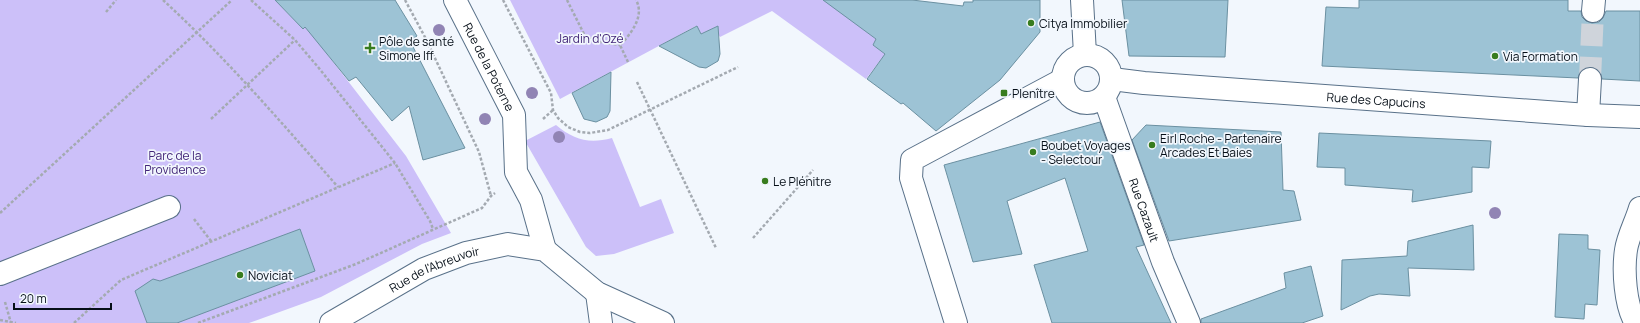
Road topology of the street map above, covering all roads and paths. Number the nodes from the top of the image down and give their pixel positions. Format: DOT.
graph roads {
  1 [pos="116,0"];
  2 [pos="163,0"];
  3 [pos="232,0"];
  4 [pos="251,0"];
  5 [pos="405,0"];
  6 [pos="455,0"];
  7 [pos="503,0"];
  8 [pos="567,0"];
  9 [pos="636,0"];
  10 [pos="1082,0"];
  11 [pos="106,12"];
  12 [pos="198,32"];
  13 [pos="295,40"];
  14 [pos="620,45"];
  15 [pos="1085,54"];
  16 [pos="628,62"];
  17 [pos="738,67"];
  18 [pos="1590,79"];
  19 [pos="1062,80"];
  20 [pos="637,82"];
  21 [pos="248,84"];
  22 [pos="1108,88"];
  23 [pos="650,109"];
  24 [pos="1588,115"];
  25 [pos="1640,117"];
  26 [pos="211,119"];
  27 [pos="395,163"];
  28 [pos="813,170"];
  29 [pos="338,187"];
  30 [pos="169,207"];
  31 [pos="1640,208"];
  32 [pos="0,214"];
  33 [pos="433,229"];
  34 [pos="753,238"];
  35 [pos="716,248"];
  36 [pos="545,250"];
  37 [pos="0,274"];
  38 [pos="597,293"];
  39 [pos="0,320"];
  40 [pos="16,323"];
  41 [pos="74,323"];
  42 [pos="198,323"];
  43 [pos="332,323"];
  44 [pos="601,323"];
  45 [pos="663,323"];
  46 [pos="956,323"];
  47 [pos="1189,323"];
  48 [pos="1636,323"];
  1 -- 11 [label="path"];
  2 -- 12 [label="path"];
  3 -- 12 [label="path"];
  4 -- 13 [label="path"];
  5 -- 33 [label="path"];
  6 -- 36 [label="street, Rue de la Poterne"];
  7 -- 23 [label="path"];
  8 -- 14 [label="path"];
  9 -- 14 [label="path"];
  10 -- 15 [label="street"];
  12 -- 21 [label="path"];
  12 -- 32 [label="path"];
  13 -- 21 [label="path"];
  13 -- 27 [label="path"];
  14 -- 16 [label="path"];
  15 -- 19 [label="street"];
  15 -- 22 [label="street"];
  17 -- 23 [label="path"];
  18 -- 24 [label="street"];
  19 -- 22 [label="street"];
  19 -- 46 [label="street"];
  20 -- 23 [label="path"];
  21 -- 26 [label="path"];
  21 -- 29 [label="path"];
  22 -- 24 [label="street, Rue des Capucins"];
  22 -- 47 [label="street, Rue Cazault"];
  23 -- 35 [label="path"];
  24 -- 25 [label="street, Rue des Capucins"];
  27 -- 29 [label="path"];
  27 -- 33 [label="path"];
  28 -- 34 [label="path"];
  29 -- 41 [label="path"];
  30 -- 37 [label="street"];
  31 -- 48 [label="street"];
  33 -- 42 [label="path"];
  36 -- 38 [label="street"];
  36 -- 43 [label="street, Rue de l'Abreuvoir"];
  38 -- 44 [label="street"];
  38 -- 45 [label="street"];
  39 -- 40 [label="path"];
}
